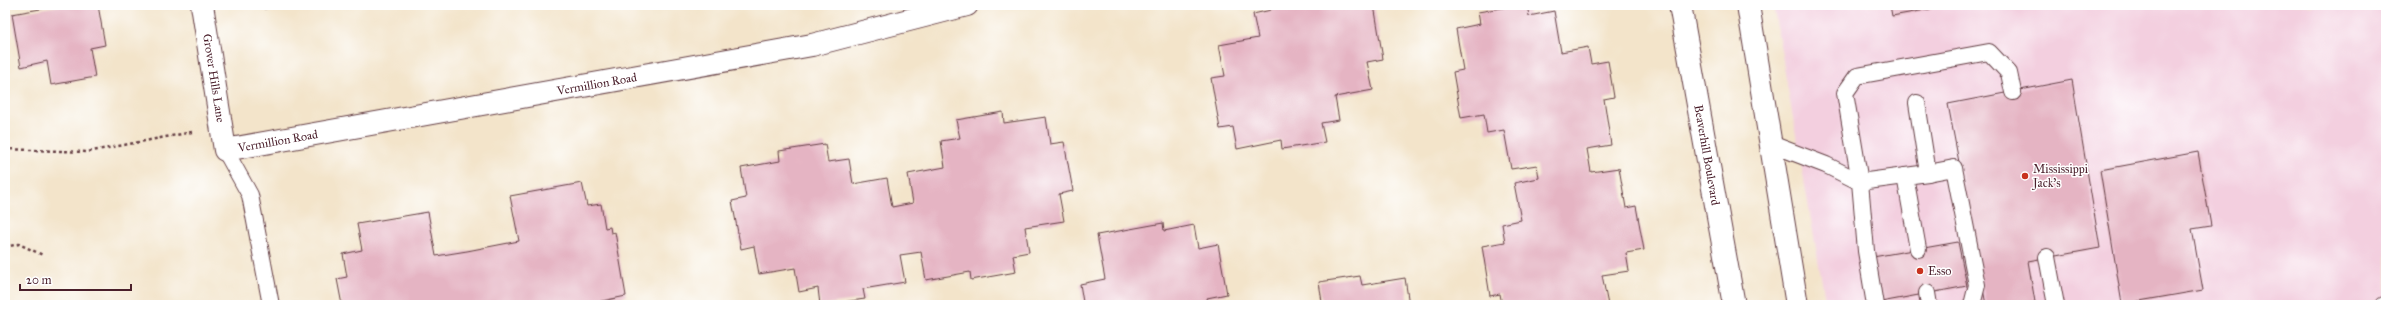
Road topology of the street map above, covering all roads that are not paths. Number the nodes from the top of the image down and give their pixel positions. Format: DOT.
graph roads {
  1 [pos="202,5"];
  2 [pos="967,5"];
  3 [pos="1680,5"];
  4 [pos="1748,5"];
  5 [pos="2013,92"];
  6 [pos="1917,103"];
  7 [pos="1771,144"];
  8 [pos="225,150"];
  9 [pos="1928,173"];
  10 [pos="1906,176"];
  11 [pos="1860,182"];
  12 [pos="1918,249"];
  13 [pos="2047,257"];
  14 [pos="271,305"];
  15 [pos="1734,305"];
  16 [pos="1796,305"];
  17 [pos="1875,305"];
  18 [pos="1972,305"];
  19 [pos="2056,305"];
  1 -- 8 [label="street, Grover Hills Lane"];
  2 -- 8 [label="street, Vermillion Road"];
  3 -- 15 [label="street, Beaverhill Boulevard"];
  4 -- 7 [label="street"];
  5 -- 11 [label="lane"];
  6 -- 9 [label="lane"];
  7 -- 11 [label="lane"];
  7 -- 16 [label="street"];
  8 -- 14 [label="lane"];
  9 -- 10 [label="lane"];
  9 -- 18 [label="lane"];
  10 -- 11 [label="lane"];
  10 -- 12 [label="lane"];
  11 -- 17 [label="lane"];
  13 -- 19 [label="lane"];
}
